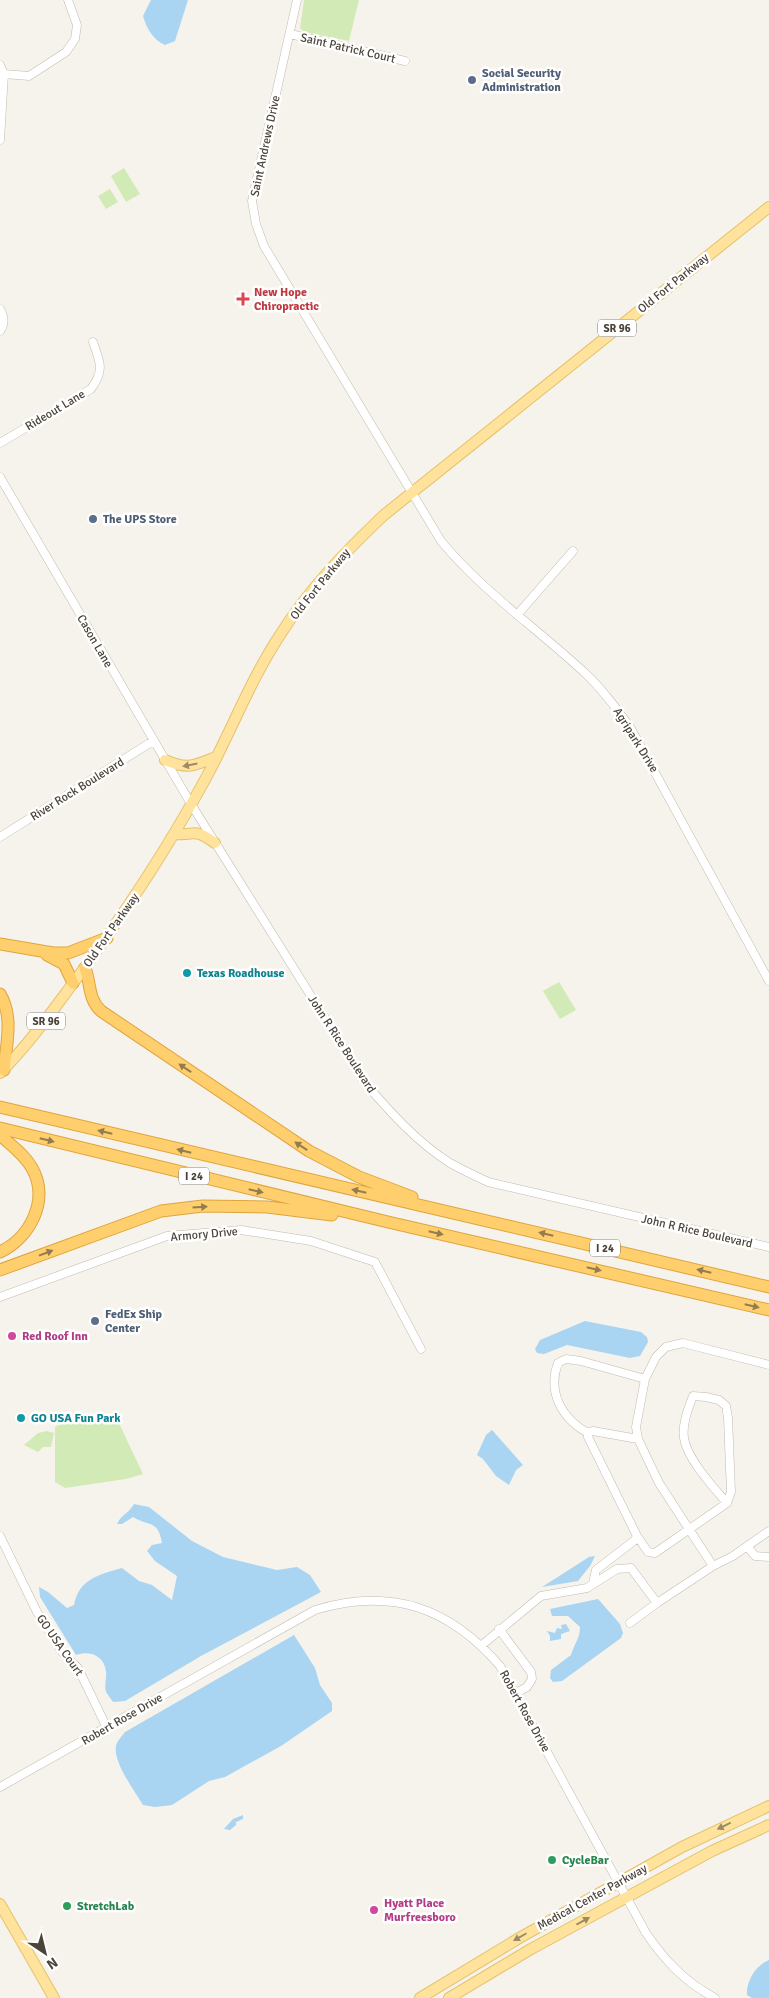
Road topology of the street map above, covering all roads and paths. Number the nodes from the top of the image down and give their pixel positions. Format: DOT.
graph roads {
  1 [pos="68,0"];
  2 [pos="297,0"];
  3 [pos="290,34"];
  4 [pos="405,61"];
  5 [pos="0,65"];
  6 [pos="4,74"];
  7 [pos="0,140"];
  8 [pos="769,207"];
  9 [pos="0,309"];
  10 [pos="0,331"];
  11 [pos="93,342"];
  12 [pos="0,443"];
  13 [pos="0,477"];
  14 [pos="411,493"];
  15 [pos="573,551"];
  16 [pos="517,615"];
  17 [pos="153,741"];
  18 [pos="216,757"];
  19 [pos="165,760"];
  20 [pos="191,804"];
  21 [pos="174,834"];
  22 [pos="0,838"];
  23 [pos="215,843"];
  24 [pos="107,938"];
  25 [pos="0,944"];
  26 [pos="32,950"];
  27 [pos="85,968"];
  28 [pos="769,982"];
  29 [pos="73,983"];
  30 [pos="0,994"];
  31 [pos="2,1072"];
  32 [pos="0,1107"];
  33 [pos="0,1128"];
  34 [pos="0,1135"];
  35 [pos="441,1210"];
  36 [pos="388,1222"];
  37 [pos="769,1247"];
  38 [pos="0,1252"];
  39 [pos="0,1270"];
  40 [pos="769,1286"];
  41 [pos="0,1297"];
  42 [pos="769,1310"];
  43 [pos="421,1349"];
  44 [pos="769,1365"];
  45 [pos="645,1379"];
  46 [pos="588,1433"];
  47 [pos="638,1439"];
  48 [pos="727,1503"];
  49 [pos="690,1530"];
  50 [pos="769,1531"];
  51 [pos="0,1536"];
  52 [pos="637,1536"];
  53 [pos="747,1546"];
  54 [pos="769,1557"];
  55 [pos="713,1566"];
  56 [pos="593,1583"];
  57 [pos="657,1604"];
  58 [pos="630,1623"];
  59 [pos="499,1629"];
  60 [pos="482,1645"];
  61 [pos="516,1693"];
  62 [pos="107,1728"];
  63 [pos="0,1787"];
  64 [pos="769,1806"];
  65 [pos="769,1825"];
  66 [pos="617,1883"];
  67 [pos="626,1898"];
  68 [pos="0,1904"];
  69 [pos="54,1998"];
  70 [pos="420,1998"];
  71 [pos="450,1998"];
  72 [pos="716,1998"];
  1 -- 6 [label="street"];
  2 -- 3 [label="street, Saint Andrews Drive"];
  3 -- 4 [label="street, Saint Patrick Court"];
  3 -- 14 [label="street, Saint Andrews Drive"];
  5 -- 6 [label="street"];
  6 -- 7 [label="street"];
  8 -- 14 [label="main road, Old Fort Parkway / SR 96"];
  9 -- 10 [label="street"];
  11 -- 12 [label="street, Rideout Lane"];
  13 -- 17 [label="street, Cason Lane"];
  14 -- 16 [label="street, Agripark Drive"];
  14 -- 18 [label="main road, Old Fort Parkway / SR 96"];
  15 -- 16 [label="street"];
  16 -- 28 [label="street, Agripark Drive"];
  17 -- 19 [label="street, Cason Lane"];
  17 -- 22 [label="street, River Rock Boulevard"];
  18 -- 19 [label="main road, one-way"];
  18 -- 20 [label="main road, Old Fort Parkway / SR 96"];
  19 -- 20 [label="street, Cason Lane"];
  20 -- 21 [label="main road, Old Fort Parkway / SR 96"];
  20 -- 23 [label="street, John R Rice Boulevard"];
  21 -- 23 [label="main road"];
  21 -- 24 [label="main road, Old Fort Parkway / SR 96"];
  23 -- 37 [label="street, John R Rice Boulevard"];
  24 -- 26 [label="highway"];
  24 -- 27 [label="main road, Old Fort Parkway / SR 96"];
  25 -- 26 [label="highway"];
  26 -- 29 [label="highway"];
  27 -- 29 [label="main road, Old Fort Parkway / SR 96"];
  35 -- 27 [label="highway, one-way"];
  29 -- 31 [label="main road, Old Fort Parkway / SR 96"];
  30 -- 31 [label="highway"];
  35 -- 32 [label="highway, I 24, one-way"];
  33 -- 36 [label="highway, I 24, one-way"];
  34 -- 38 [label="highway"];
  40 -- 35 [label="highway, I 24, one-way"];
  39 -- 36 [label="highway, one-way"];
  36 -- 42 [label="highway, I 24, one-way"];
  41 -- 43 [label="street, Armory Drive"];
  44 -- 45 [label="street"];
  45 -- 46 [label="street"];
  45 -- 47 [label="street"];
  46 -- 47 [label="street"];
  46 -- 52 [label="street"];
  47 -- 49 [label="street"];
  48 -- 48 [label="street"];
  48 -- 49 [label="street"];
  49 -- 52 [label="street"];
  49 -- 55 [label="street"];
  50 -- 53 [label="street"];
  51 -- 62 [label="street, GO USA Court"];
  52 -- 56 [label="street"];
  53 -- 54 [label="street"];
  53 -- 55 [label="street"];
  55 -- 57 [label="street"];
  56 -- 57 [label="street"];
  56 -- 59 [label="street"];
  57 -- 58 [label="street"];
  59 -- 60 [label="street"];
  59 -- 61 [label="street"];
  60 -- 61 [label="street, Robert Rose Drive"];
  60 -- 62 [label="street, Robert Rose Drive"];
  61 -- 66 [label="street, Robert Rose Drive"];
  62 -- 63 [label="street, Robert Rose Drive"];
  64 -- 66 [label="main road, Medical Center Parkway, one-way"];
  65 -- 67 [label="main road, Medical Center Parkway"];
  66 -- 67 [label="street, Robert Rose Drive"];
  66 -- 70 [label="main road, Medical Center Parkway, one-way"];
  71 -- 67 [label="main road, Medical Center Parkway, one-way"];
  67 -- 72 [label="street, Robert Rose Drive"];
  68 -- 69 [label="main road"];
}
